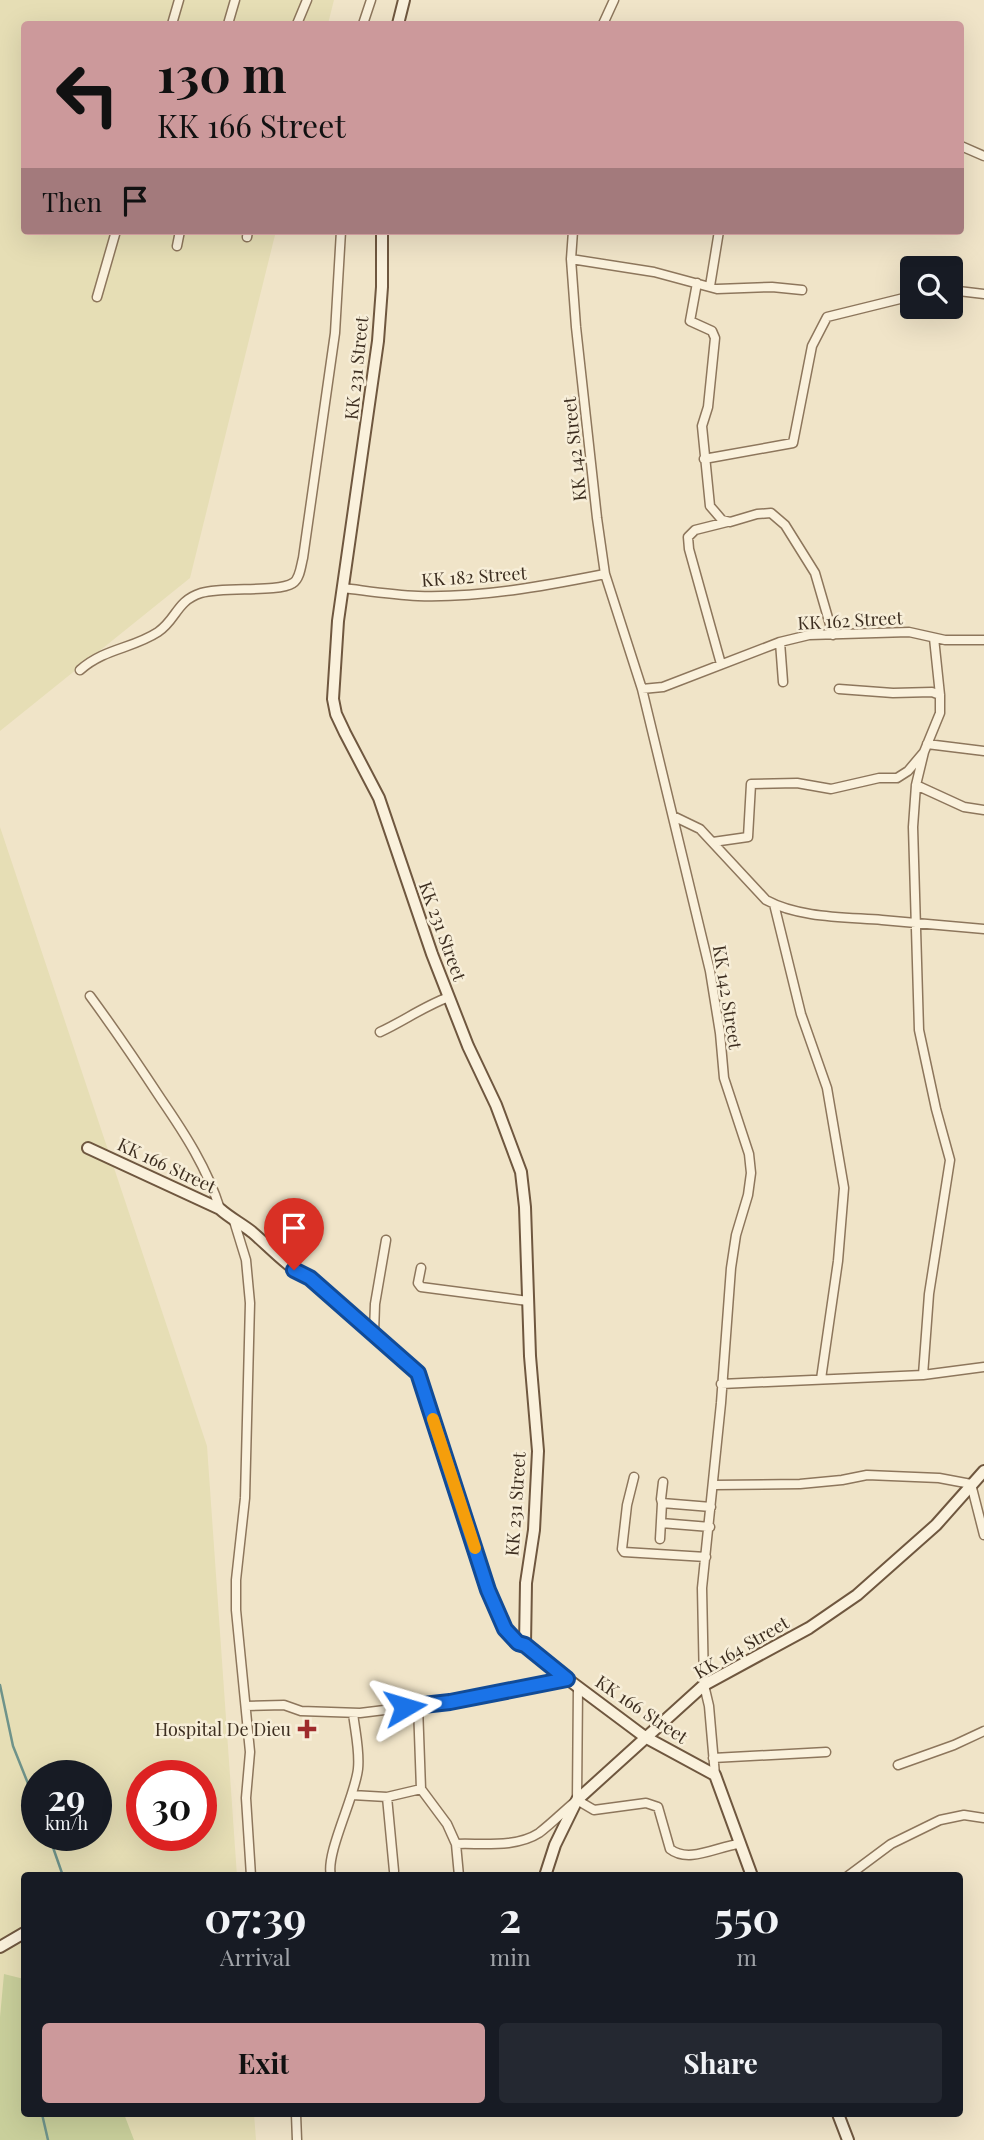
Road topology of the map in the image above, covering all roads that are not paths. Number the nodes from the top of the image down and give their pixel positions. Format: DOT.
graph roads {
  1 [pos="179,0"];
  2 [pos="235,0"];
  3 [pos="307,0"];
  4 [pos="371,0"];
  5 [pos="404,0"];
  6 [pos="614,0"];
  7 [pos="173,21"];
  8 [pos="230,21"];
  9 [pos="299,21"];
  10 [pos="364,21"];
  11 [pos="399,21"];
  12 [pos="604,21"];
  13 [pos="964,147"];
  14 [pos="984,156"];
  15 [pos="116,235"];
  16 [pos="179,235"];
  17 [pos="341,235"];
  18 [pos="382,235"];
  19 [pos="573,235"];
  20 [pos="718,235"];
  21 [pos="177,246"];
  22 [pos="571,259"];
  23 [pos="697,283"];
  24 [pos="710,286"];
  25 [pos="802,290"];
  26 [pos="963,292"];
  27 [pos="984,294"];
  28 [pos="97,298"];
  29 [pos="900,299"];
  30 [pos="704,459"];
  31 [pos="730,522"];
  32 [pos="605,574"];
  33 [pos="343,588"];
  34 [pos="833,635"];
  35 [pos="934,638"];
  36 [pos="984,640"];
  37 [pos="780,642"];
  38 [pos="721,664"];
  39 [pos="80,670"];
  40 [pos="783,682"];
  41 [pos="839,688"];
  42 [pos="642,689"];
  43 [pos="940,695"];
  44 [pos="925,748"];
  45 [pos="984,751"];
  46 [pos="916,785"];
  47 [pos="984,810"];
  48 [pos="673,817"];
  49 [pos="713,842"];
  50 [pos="774,904"];
  51 [pos="915,923"];
  52 [pos="984,929"];
  53 [pos="90,996"];
  54 [pos="449,997"];
  55 [pos="380,1032"];
  56 [pos="88,1149"];
  57 [pos="220,1209"];
  58 [pos="234,1221"];
  59 [pos="386,1240"];
  60 [pos="421,1268"];
  61 [pos="528,1301"];
  62 [pos="374,1334"];
  63 [pos="984,1367"];
  64 [pos="923,1374"];
  65 [pos="821,1379"];
  66 [pos="721,1384"];
  67 [pos="984,1471"];
  68 [pos="634,1477"];
  69 [pos="663,1482"];
  70 [pos="971,1484"];
  71 [pos="714,1485"];
  72 [pos="662,1503"];
  73 [pos="711,1507"];
  74 [pos="661,1523"];
  75 [pos="710,1527"];
  76 [pos="984,1535"];
  77 [pos="660,1539"];
  78 [pos="706,1557"];
  79 [pos="525,1645"];
  80 [pos="567,1679"];
  81 [pos="704,1685"];
  82 [pos="578,1687"];
  83 [pos="246,1706"];
  84 [pos="418,1706"];
  85 [pos="353,1713"];
  86 [pos="984,1731"];
  87 [pos="645,1737"];
  88 [pos="826,1752"];
  89 [pos="713,1758"];
  90 [pos="898,1765"];
  91 [pos="715,1775"];
  92 [pos="421,1789"];
  93 [pos="352,1795"];
  94 [pos="387,1797"];
  95 [pos="577,1800"];
  96 [pos="984,1818"];
  97 [pos="456,1844"];
  98 [pos="739,1844"];
  99 [pos="394,1871"];
  100 [pos="251,1872"];
  101 [pos="330,1872"];
  102 [pos="459,1872"];
  103 [pos="546,1872"];
  104 [pos="750,1872"];
  105 [pos="853,1872"];
  106 [pos="21,1935"];
  107 [pos="0,1947"];
  108 [pos="296,2117"];
  109 [pos="839,2117"];
  110 [pos="297,2140"];
  111 [pos="848,2140"];
  1 -- 7 [label="street"];
  2 -- 8 [label="street"];
  3 -- 9 [label="street"];
  4 -- 10 [label="street"];
  5 -- 11 [label="street"];
  6 -- 12 [label="street"];
  13 -- 14 [label="street"];
  15 -- 28 [label="street"];
  16 -- 21 [label="street"];
  17 -- 39 [label="street"];
  18 -- 33 [label="street, KK 231 Street"];
  19 -- 22 [label="street, KK 142 Street"];
  20 -- 24 [label="street"];
  22 -- 23 [label="street"];
  22 -- 32 [label="street, KK 142 Street"];
  23 -- 24 [label="street"];
  23 -- 30 [label="street"];
  24 -- 25 [label="street"];
  26 -- 27 [label="street"];
  29 -- 30 [label="street"];
  30 -- 31 [label="street"];
  31 -- 34 [label="street"];
  31 -- 38 [label="street"];
  32 -- 33 [label="street, KK 182 Street"];
  32 -- 42 [label="street, KK 142 Street"];
  33 -- 54 [label="street, KK 231 Street"];
  34 -- 35 [label="street, KK 162 Street"];
  34 -- 37 [label="street, KK 162 Street"];
  35 -- 36 [label="street, KK 162 Street"];
  35 -- 43 [label="street"];
  37 -- 38 [label="street, KK 162 Street"];
  37 -- 40 [label="street"];
  38 -- 42 [label="street, KK 162 Street"];
  41 -- 43 [label="street"];
  42 -- 48 [label="street, KK 142 Street"];
  43 -- 44 [label="street"];
  44 -- 45 [label="street"];
  44 -- 46 [label="street"];
  44 -- 49 [label="street"];
  46 -- 47 [label="street"];
  46 -- 51 [label="street"];
  48 -- 49 [label="street"];
  48 -- 66 [label="street, KK 142 Street"];
  49 -- 50 [label="street"];
  50 -- 51 [label="street"];
  50 -- 65 [label="street"];
  51 -- 52 [label="street"];
  51 -- 64 [label="street"];
  53 -- 57 [label="street"];
  54 -- 55 [label="street"];
  54 -- 61 [label="street, KK 231 Street"];
  56 -- 57 [label="street, KK 166 Street"];
  57 -- 58 [label="street, KK 166 Street"];
  58 -- 62 [label="street, KK 166 Street"];
  58 -- 83 [label="street"];
  59 -- 62 [label="street"];
  60 -- 61 [label="street"];
  61 -- 79 [label="street, KK 231 Street"];
  62 -- 79 [label="street, KK 166 Street"];
  63 -- 64 [label="street"];
  64 -- 65 [label="street"];
  65 -- 66 [label="street"];
  66 -- 71 [label="street, KK 142 Street"];
  67 -- 70 [label="street, KK 164 Street"];
  68 -- 78 [label="street"];
  69 -- 72 [label="street"];
  70 -- 71 [label="street"];
  70 -- 76 [label="street"];
  70 -- 81 [label="street, KK 164 Street"];
  71 -- 73 [label="street, KK 142 Street"];
  72 -- 73 [label="street"];
  72 -- 74 [label="street"];
  73 -- 75 [label="street, KK 142 Street"];
  74 -- 75 [label="street"];
  74 -- 77 [label="street"];
  75 -- 78 [label="street, KK 142 Street"];
  78 -- 81 [label="street, KK 142 Street"];
  79 -- 80 [label="street, KK 166 Street"];
  80 -- 82 [label="street, KK 166 Street"];
  80 -- 84 [label="street"];
  81 -- 87 [label="street, KK 164 Street"];
  81 -- 89 [label="street, KK 142 Street"];
  82 -- 87 [label="street, KK 166 Street"];
  82 -- 95 [label="street"];
  83 -- 85 [label="street"];
  83 -- 100 [label="street"];
  84 -- 85 [label="street"];
  84 -- 92 [label="street"];
  85 -- 93 [label="street"];
  86 -- 90 [label="street"];
  87 -- 91 [label="street, KK 166 Street"];
  87 -- 95 [label="street, KK 164 Street"];
  88 -- 89 [label="street"];
  89 -- 91 [label="street, KK 142 Street"];
  91 -- 98 [label="street"];
  92 -- 94 [label="street"];
  92 -- 97 [label="street"];
  93 -- 94 [label="street"];
  93 -- 101 [label="street"];
  94 -- 99 [label="street"];
  95 -- 97 [label="street"];
  95 -- 98 [label="street"];
  95 -- 103 [label="street, KK 164 Street"];
  96 -- 105 [label="street"];
  97 -- 102 [label="street"];
  98 -- 104 [label="street"];
  106 -- 107 [label="street"];
  108 -- 110 [label="street"];
  109 -- 111 [label="street"];
}
